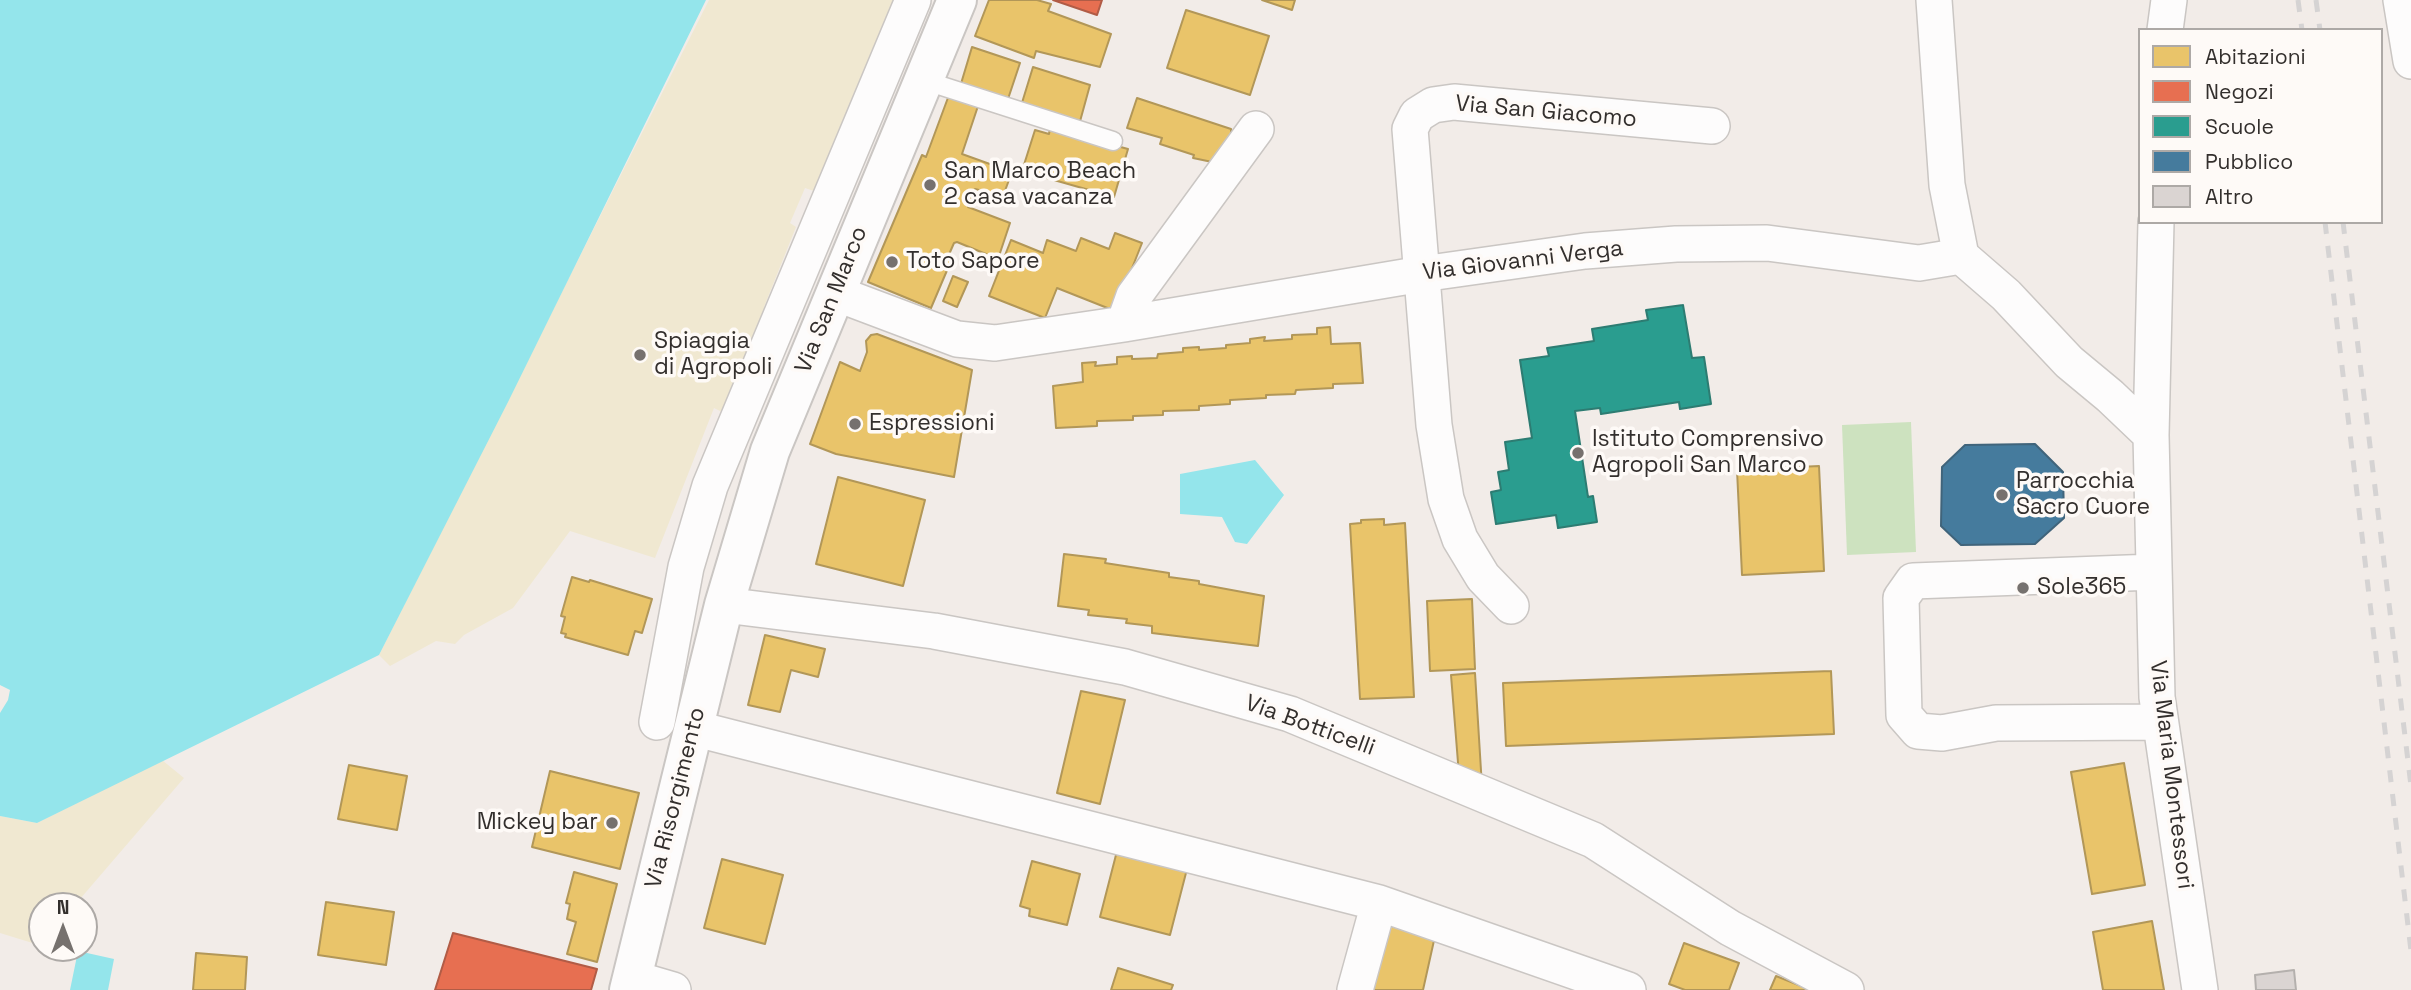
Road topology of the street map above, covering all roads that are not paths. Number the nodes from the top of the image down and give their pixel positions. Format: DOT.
graph roads {
  1 [pos="913,0"];
  2 [pos="957,0"];
  3 [pos="1934,0"];
  4 [pos="2169,0"];
  5 [pos="2401,0"];
  6 [pos="2165,28"];
  7 [pos="2411,61"];
  8 [pos="923,80"];
  9 [pos="1712,126"];
  10 [pos="1256,129"];
  11 [pos="1112,141"];
  12 [pos="2157,224"];
  13 [pos="1961,257"];
  14 [pos="1422,274"];
  15 [pos="835,293"];
  16 [pos="1124,324"];
  17 [pos="2151,435"];
  18 [pos="2154,572"];
  19 [pos="724,606"];
  20 [pos="1511,606"];
  21 [pos="2160,722"];
  22 [pos="675,725"];
  23 [pos="1379,903"];
  24 [pos="630,984"];
  25 [pos="1607,986"];
  26 [pos="673,990"];
  27 [pos="1355,990"];
  28 [pos="1846,990"];
  29 [pos="2200,990"];
  1 -- 22 [label="street"];
  2 -- 8 [label="main road, Via San Marco"];
  3 -- 13 [label="street"];
  4 -- 6 [label="street"];
  5 -- 7 [label="street"];
  8 -- 11 [label="lane"];
  8 -- 15 [label="main road, Via San Marco"];
  9 -- 14 [label="street, Via San Giacomo"];
  10 -- 16 [label="street"];
  12 -- 17 [label="street, Via Maria Montessori"];
  13 -- 14 [label="street, Via Giovanni Verga"];
  13 -- 17 [label="street"];
  14 -- 16 [label="street, Via Giovanni Verga"];
  14 -- 20 [label="street"];
  15 -- 16 [label="street, Via Giovanni Verga"];
  15 -- 19 [label="main road, Via San Marco"];
  17 -- 18 [label="street, Via Maria Montessori"];
  18 -- 21 [label="street, Via Maria Montessori"];
  18 -- 21 [label="street"];
  19 -- 22 [label="main road, Via Risorgimento"];
  19 -- 28 [label="street, Via Botticelli"];
  21 -- 29 [label="street, Via Maria Montessori"];
  22 -- 23 [label="street"];
  22 -- 24 [label="main road, Via Risorgimento"];
  23 -- 25 [label="street"];
  23 -- 27 [label="street"];
  24 -- 26 [label="street"];
}
